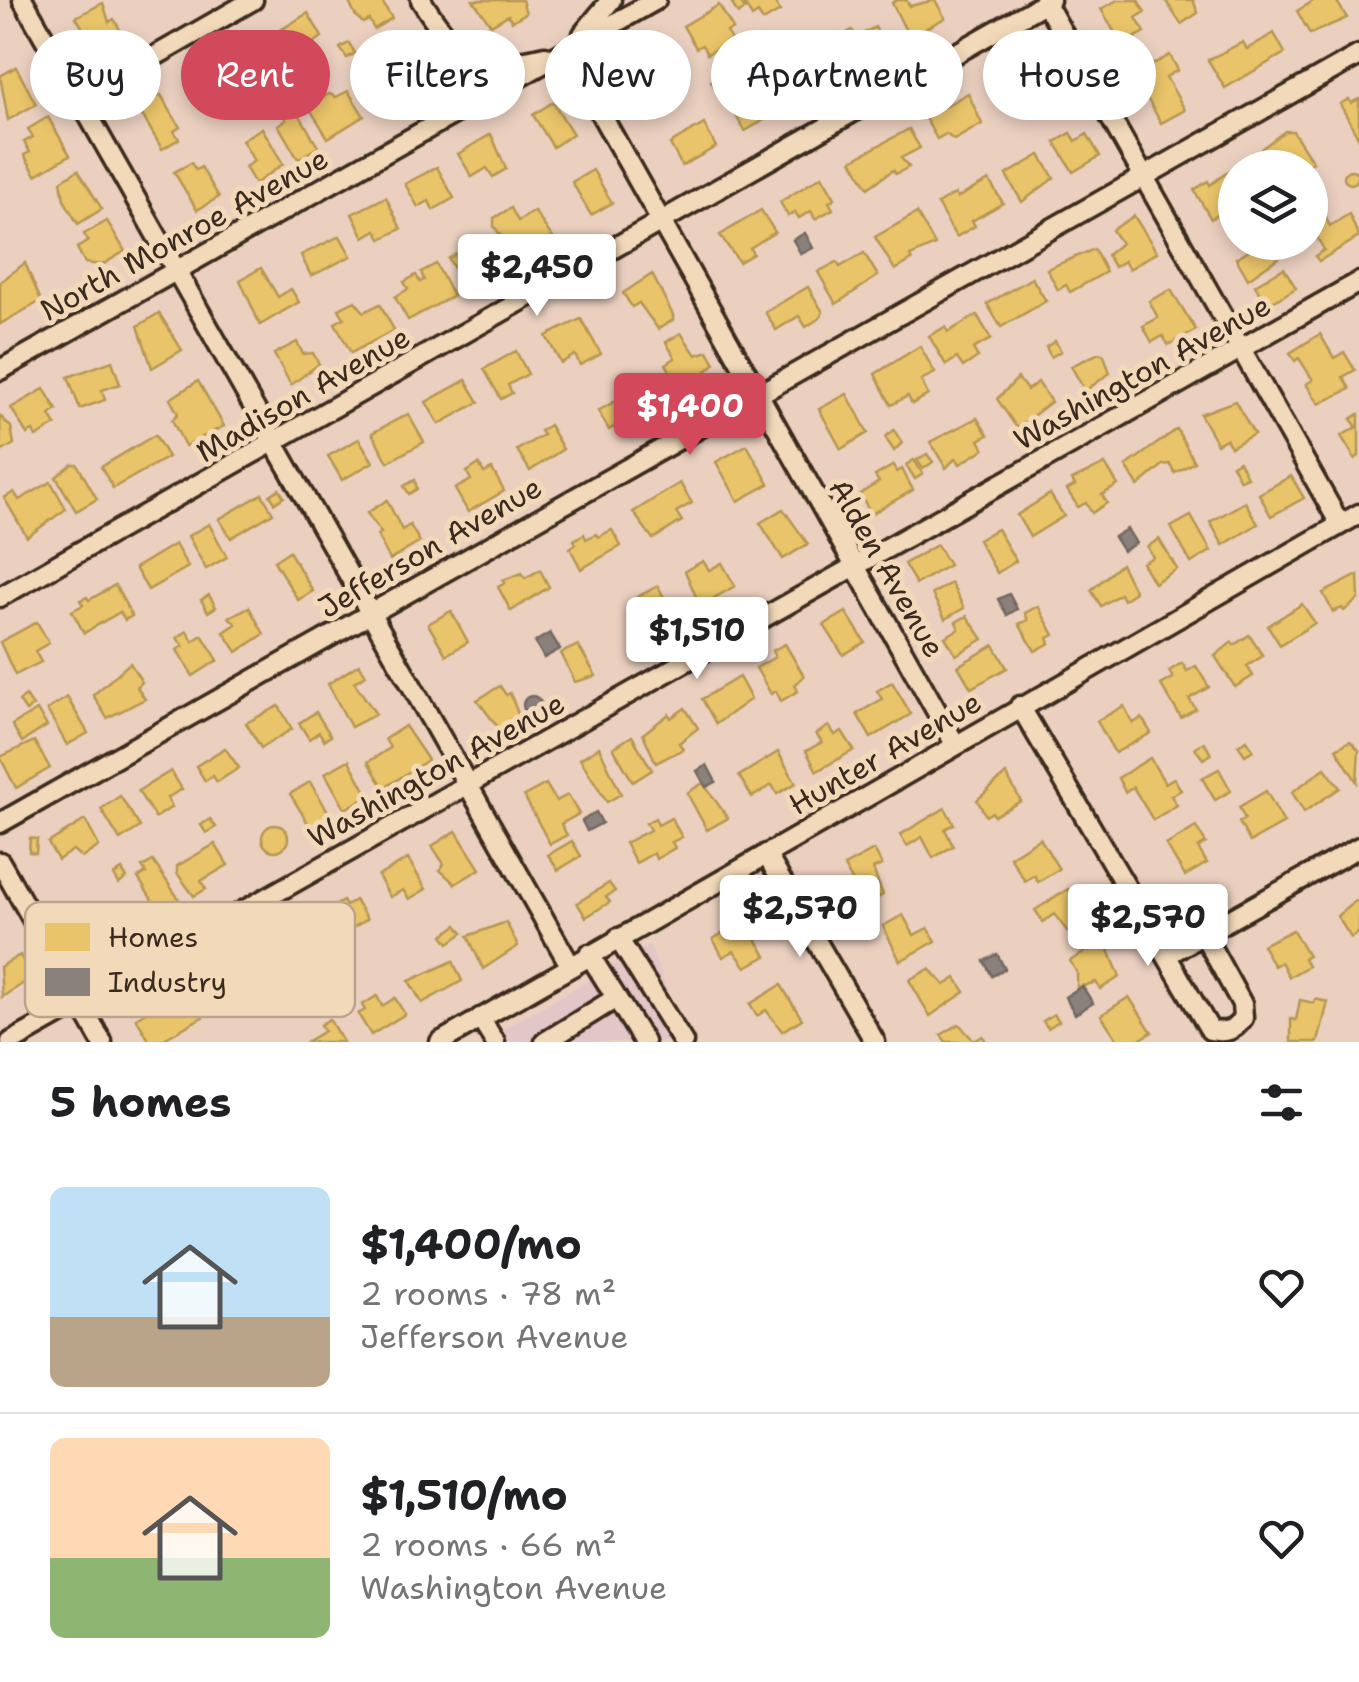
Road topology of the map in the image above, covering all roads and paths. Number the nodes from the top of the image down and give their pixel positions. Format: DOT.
graph roads {
  1 [pos="23,0"];
  2 [pos="253,0"];
  3 [pos="421,0"];
  4 [pos="610,0"];
  5 [pos="656,0"];
  6 [pos="1046,1"];
  7 [pos="40,30"];
  8 [pos="588,30"];
  9 [pos="604,30"];
  10 [pos="161,53"];
  11 [pos="1359,54"];
  12 [pos="545,57"];
  13 [pos="545,64"];
  14 [pos="92,120"];
  15 [pos="604,120"];
  16 [pos="1144,174"];
  17 [pos="661,221"];
  18 [pos="178,268"];
  19 [pos="1359,282"];
  20 [pos="1242,347"];
  21 [pos="0,370"];
  22 [pos="756,394"];
  23 [pos="274,442"];
  24 [pos="1359,514"];
  25 [pos="1340,524"];
  26 [pos="853,566"];
  27 [pos="0,597"];
  28 [pos="370,613"];
  29 [pos="1020,706"];
  30 [pos="955,744"];
  31 [pos="467,785"];
  32 [pos="0,823"];
  33 [pos="1359,848"];
  34 [pos="766,854"];
  35 [pos="0,862"];
  36 [pos="258,902"];
  37 [pos="25,906"];
  38 [pos="1204,935"];
  39 [pos="618,938"];
  40 [pos="589,954"];
  41 [pos="1168,955"];
  42 [pos="570,965"];
  43 [pos="616,998"];
  44 [pos="54,1017"];
  45 [pos="88,1017"];
  46 [pos="480,1018"];
  47 [pos="12,1042"];
  48 [pos="102,1042"];
  49 [pos="440,1042"];
  50 [pos="495,1042"];
  51 [pos="546,1042"];
  52 [pos="644,1042"];
  53 [pos="683,1042"];
  54 [pos="875,1042"];
  1 -- 7 [label="street"];
  2 -- 10 [label="street"];
  3 -- 12 [label="street"];
  4 -- 8 [label="street"];
  5 -- 9 [label="street, North Monroe Avenue"];
  6 -- 16 [label="street"];
  6 -- 17 [label="street, Madison Avenue"];
  11 -- 16 [label="street, Jefferson Avenue"];
  13 -- 18 [label="street, North Monroe Avenue"];
  14 -- 18 [label="street"];
  15 -- 17 [label="street, Alden Avenue"];
  16 -- 20 [label="street"];
  16 -- 22 [label="street, Jefferson Avenue"];
  17 -- 22 [label="street, Alden Avenue"];
  17 -- 23 [label="street, Madison Avenue"];
  18 -- 21 [label="street, North Monroe Avenue"];
  18 -- 23 [label="street"];
  19 -- 20 [label="street, Washington Avenue"];
  20 -- 25 [label="street"];
  20 -- 26 [label="street, Washington Avenue"];
  22 -- 26 [label="street, Alden Avenue"];
  22 -- 28 [label="street, Jefferson Avenue"];
  23 -- 27 [label="street, Madison Avenue"];
  23 -- 28 [label="street"];
  24 -- 25 [label="street, Hunter Avenue"];
  25 -- 29 [label="street, Hunter Avenue"];
  26 -- 30 [label="street, Alden Avenue"];
  26 -- 31 [label="street, Washington Avenue"];
  28 -- 31 [label="street"];
  28 -- 32 [label="street, Jefferson Avenue"];
  29 -- 30 [label="street, Hunter Avenue"];
  29 -- 41 [label="street"];
  30 -- 34 [label="street, Hunter Avenue"];
  31 -- 36 [label="street, Washington Avenue"];
  31 -- 42 [label="street"];
  33 -- 38 [label="street"];
  34 -- 39 [label="street, Hunter Avenue"];
  34 -- 54 [label="street"];
  35 -- 37 [label="street"];
  38 -- 41 [label="street"];
  38 -- 41 [label="street"];
  39 -- 40 [label="street, Hunter Avenue"];
  39 -- 53 [label="street"];
  40 -- 42 [label="street, Hunter Avenue"];
  40 -- 43 [label="street"];
  42 -- 46 [label="street, Hunter Avenue"];
  43 -- 51 [label="street"];
  43 -- 52 [label="street"];
  44 -- 47 [label="street, Washington Avenue"];
  45 -- 48 [label="street"];
  46 -- 49 [label="street, Hunter Avenue"];
  46 -- 50 [label="street"];
}
